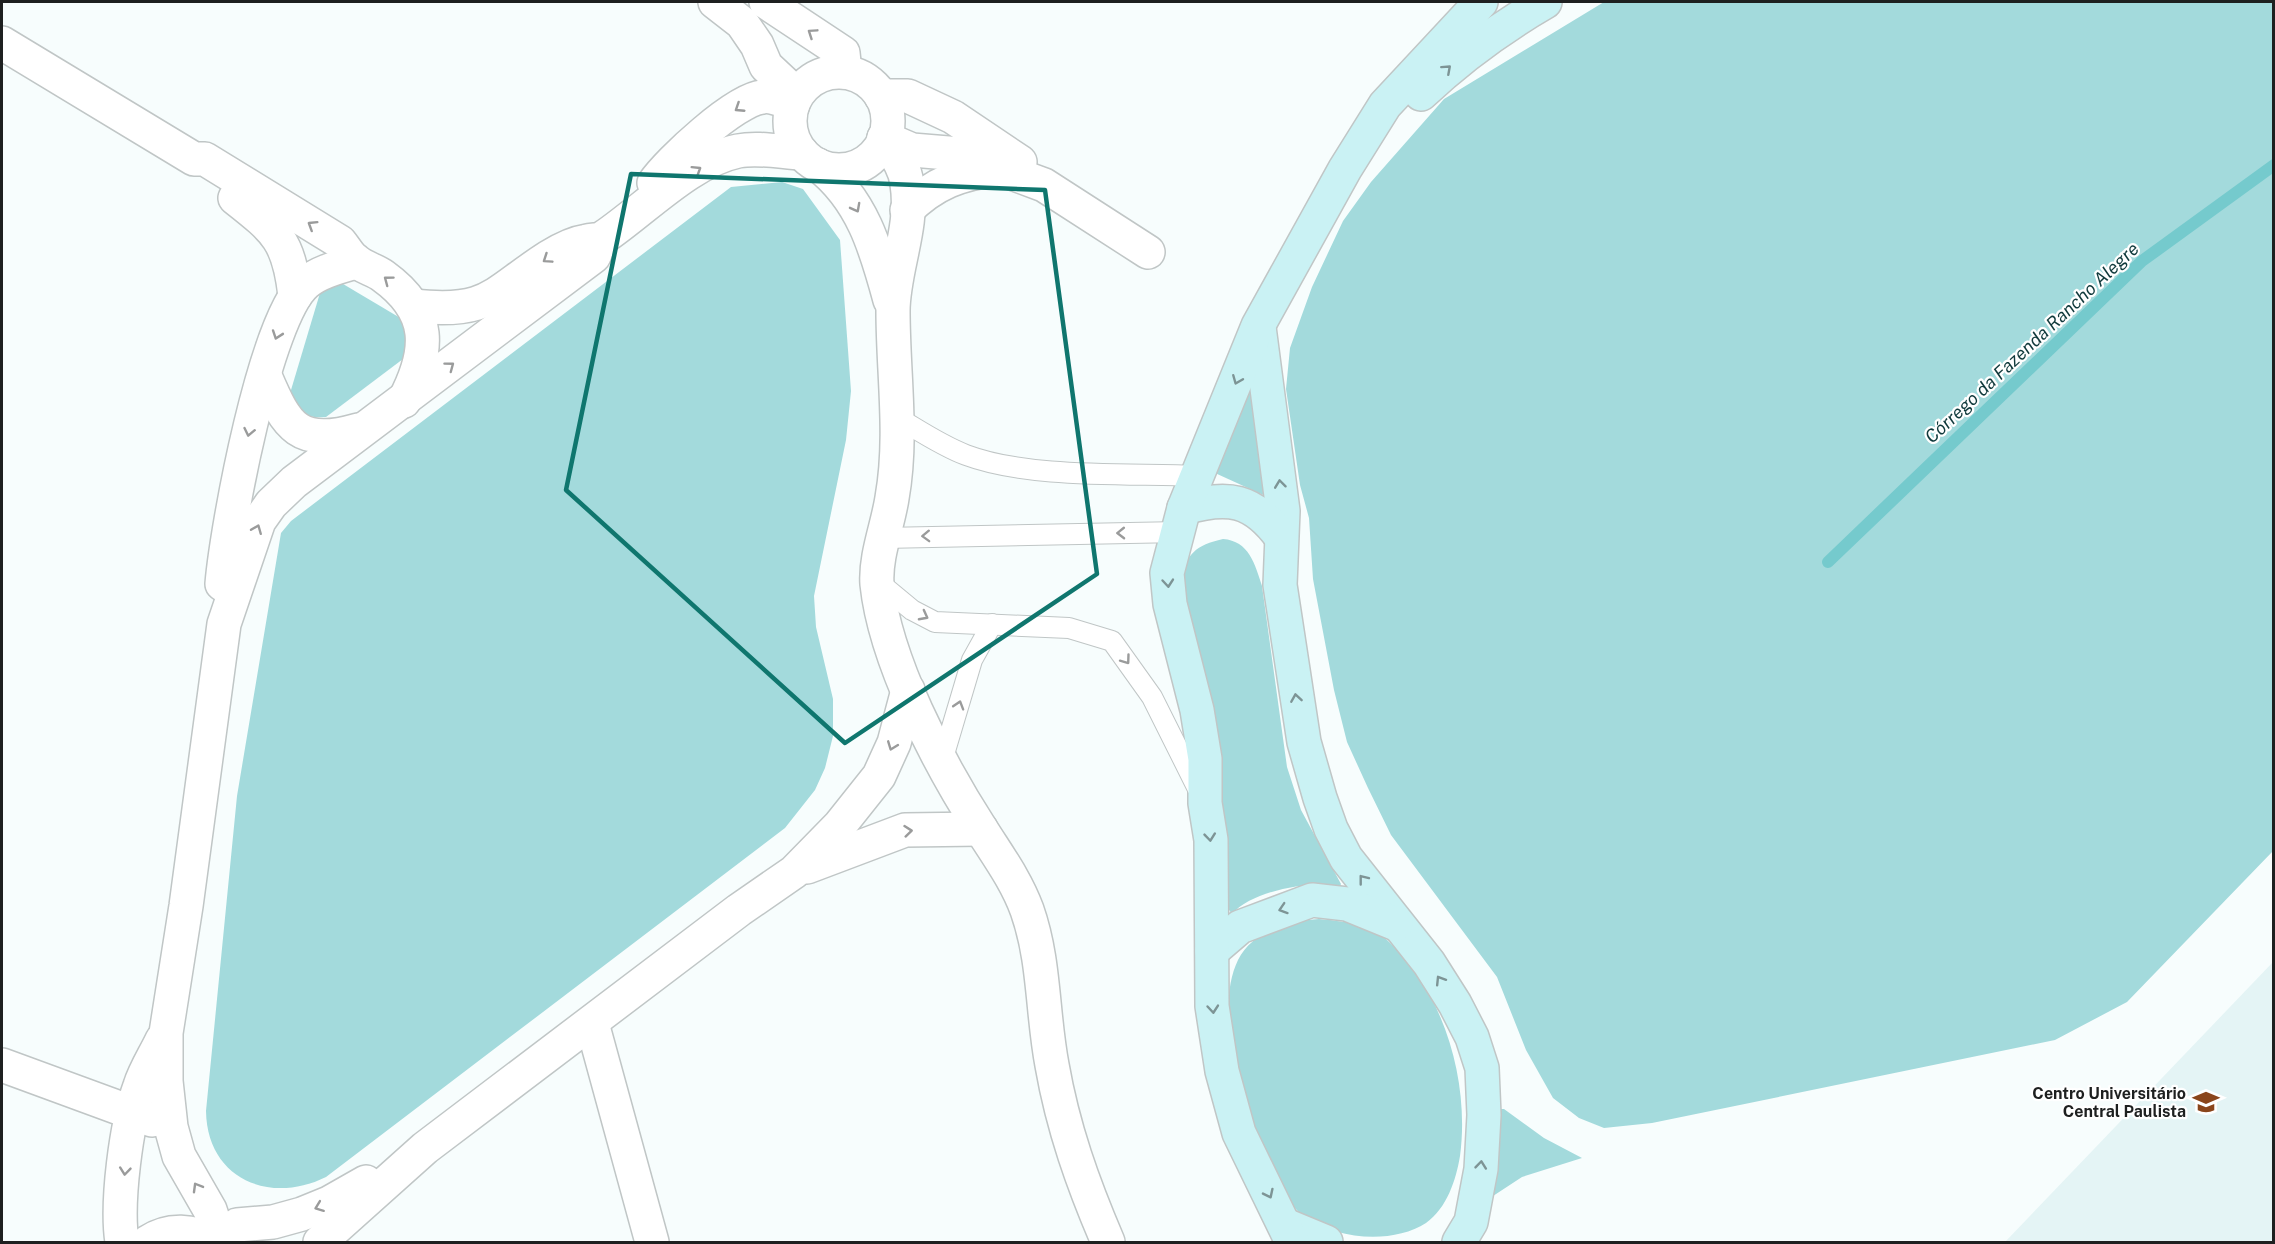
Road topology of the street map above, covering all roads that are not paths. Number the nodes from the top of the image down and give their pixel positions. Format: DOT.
graph roads {
  1 [pos="715,2"];
  2 [pos="766,2"];
  3 [pos="1481,2"];
  4 [pos="1545,2"];
  5 [pos="2,43"];
  6 [pos="845,72"];
  7 [pos="881,96"];
  8 [pos="795,99"];
  9 [pos="884,138"];
  10 [pos="194,159"];
  11 [pos="809,159"];
  12 [pos="1003,168"];
  13 [pos="1345,169"];
  14 [pos="1044,185"];
  15 [pos="649,203"];
  16 [pos="906,210"];
  17 [pos="601,239"];
  18 [pos="1148,252"];
  19 [pos="356,262"];
  20 [pos="295,296"];
  21 [pos="414,306"];
  22 [pos="893,308"];
  23 [pos="1258,326"];
  24 [pos="265,376"];
  25 [pos="404,401"];
  26 [pos="898,418"];
  27 [pos="364,429"];
  28 [pos="1198,476"];
  29 [pos="1182,520"];
  30 [pos="1281,537"];
  31 [pos="884,538"];
  32 [pos="877,581"];
  33 [pos="224,624"];
  34 [pos="992,624"];
  35 [pos="908,690"];
  36 [pos="942,761"];
  37 [pos="1205,803"];
  38 [pos="981,829"];
  39 [pos="794,872"];
  40 [pos="1399,925"];
  41 [pos="1212,951"];
  42 [pos="592,1023"];
  43 [pos="166,1033"];
  44 [pos="2,1065"];
  45 [pos="132,1113"];
  46 [pos="171,1127"];
  47 [pos="425,1148"];
  48 [pos="1465,1232"];
  49 [pos="1288,1234"];
  50 [pos="122,1242"];
  51 [pos="148,1242"];
  52 [pos="214,1242"];
  53 [pos="320,1242"];
  54 [pos="652,1242"];
  55 [pos="1108,1242"];
  56 [pos="1326,1242"];
  57 [pos="1434,1242"];
  1 -- 8 [label="street"];
  6 -- 2 [label="street, one-way"];
  3 -- 13 [label="street"];
  13 -- 4 [label="street, one-way"];
  5 -- 10 [label="street"];
  6 -- 7 [label="street"];
  6 -- 8 [label="street"];
  7 -- 9 [label="street"];
  7 -- 14 [label="street"];
  8 -- 11 [label="street"];
  8 -- 15 [label="street, one-way"];
  9 -- 11 [label="street"];
  9 -- 12 [label="street"];
  9 -- 16 [label="street"];
  19 -- 10 [label="street, one-way"];
  10 -- 20 [label="street"];
  15 -- 11 [label="street, one-way"];
  11 -- 22 [label="street, one-way"];
  12 -- 14 [label="street"];
  12 -- 16 [label="street"];
  13 -- 23 [label="street"];
  14 -- 18 [label="street"];
  15 -- 17 [label="street"];
  16 -- 22 [label="street"];
  17 -- 21 [label="street, one-way"];
  25 -- 17 [label="street, one-way"];
  19 -- 20 [label="street"];
  21 -- 19 [label="street, one-way"];
  20 -- 24 [label="street, one-way"];
  21 -- 25 [label="street"];
  22 -- 26 [label="street"];
  23 -- 28 [label="street, one-way"];
  30 -- 23 [label="street, one-way"];
  24 -- 27 [label="street"];
  24 -- 33 [label="street, one-way"];
  25 -- 27 [label="street"];
  26 -- 28 [label="lane"];
  26 -- 31 [label="street"];
  33 -- 27 [label="street, one-way"];
  28 -- 29 [label="street"];
  29 -- 30 [label="street"];
  29 -- 31 [label="lane, one-way"];
  29 -- 37 [label="street, one-way"];
  40 -- 30 [label="street, one-way"];
  31 -- 32 [label="street"];
  32 -- 34 [label="lane, one-way"];
  32 -- 35 [label="street"];
  33 -- 43 [label="street"];
  36 -- 34 [label="lane, one-way"];
  34 -- 37 [label="lane, one-way"];
  35 -- 36 [label="street"];
  35 -- 39 [label="street, one-way"];
  36 -- 38 [label="street"];
  37 -- 41 [label="street, one-way"];
  39 -- 38 [label="street, one-way"];
  38 -- 55 [label="street"];
  39 -- 42 [label="street"];
  40 -- 41 [label="street, one-way"];
  48 -- 40 [label="street, one-way"];
  41 -- 49 [label="street, one-way"];
  42 -- 47 [label="street"];
  42 -- 54 [label="street"];
  43 -- 45 [label="street"];
  43 -- 46 [label="street"];
  44 -- 45 [label="street"];
  45 -- 46 [label="street"];
  45 -- 50 [label="street, one-way"];
  52 -- 46 [label="street, one-way"];
  47 -- 52 [label="street, one-way"];
  47 -- 53 [label="street"];
  48 -- 57 [label="street"];
  49 -- 56 [label="street"];
  51 -- 52 [label="street"];
}
